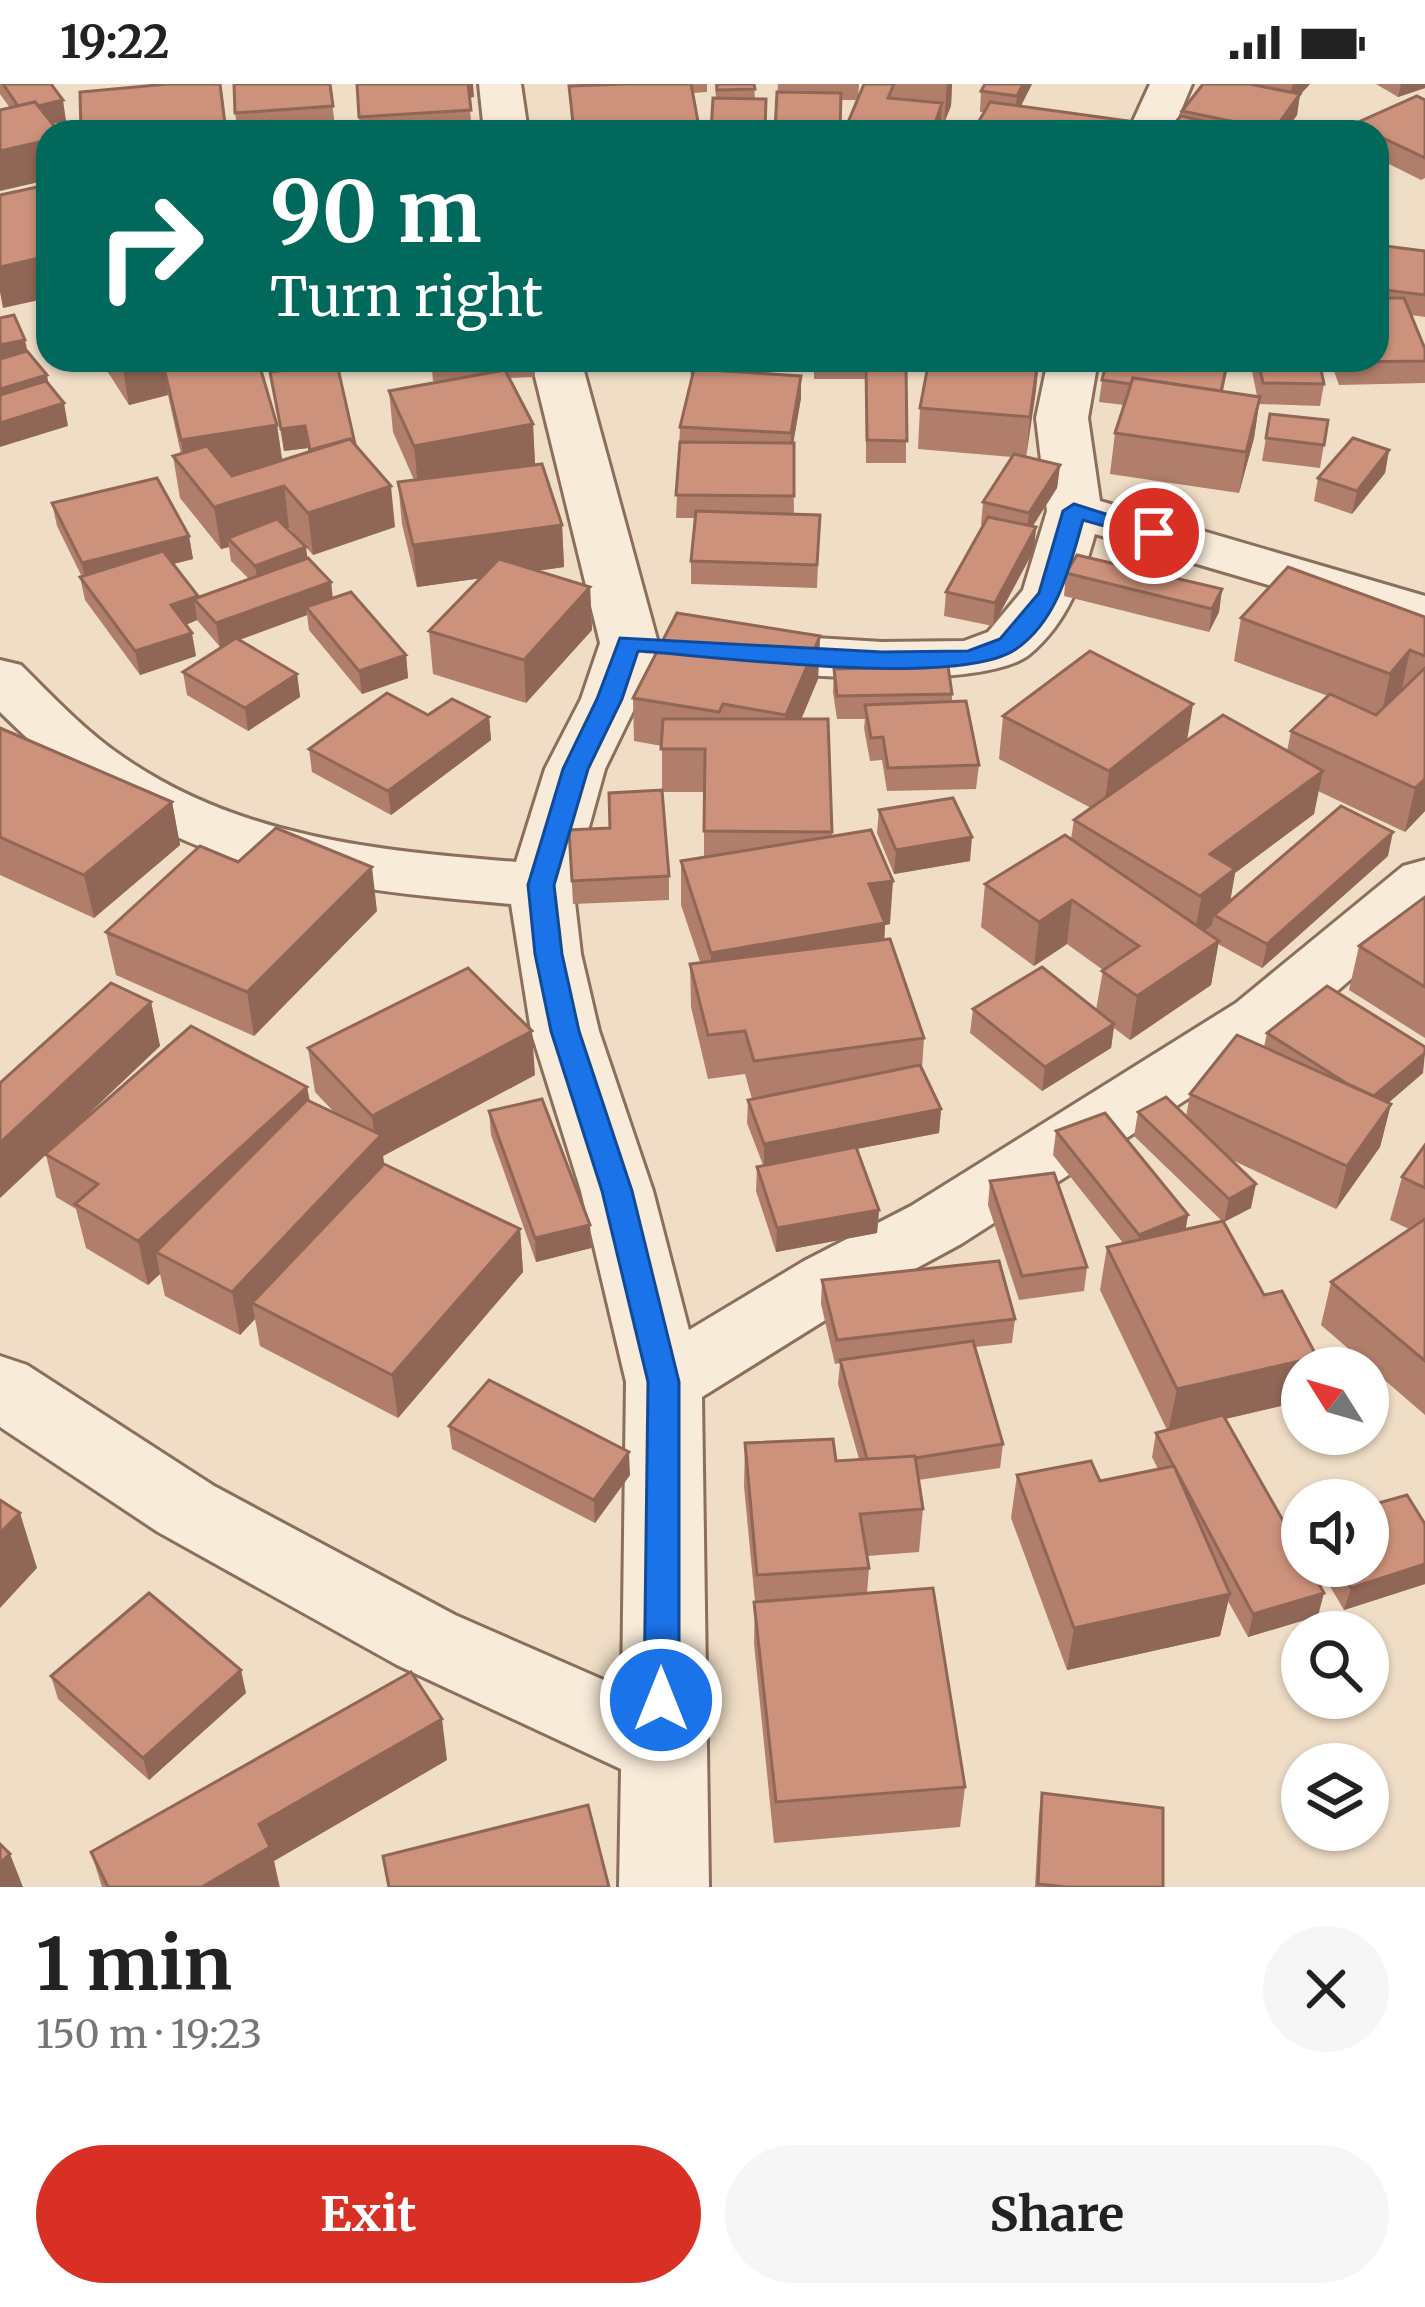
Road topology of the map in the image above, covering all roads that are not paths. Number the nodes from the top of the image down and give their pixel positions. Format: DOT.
graph roads {
  1 [pos="500,84"];
  2 [pos="1171,84"];
  3 [pos="504,120"];
  4 [pos="1155,120"];
  5 [pos="559,372"];
  6 [pos="1071,372"];
  7 [pos="1074,511"];
  8 [pos="1425,614"];
  9 [pos="628,643"];
  10 [pos="0,678"];
  11 [pos="1425,881"];
  12 [pos="541,885"];
  13 [pos="664,1382"];
  14 [pos="0,1387"];
  15 [pos="662,1746"];
  16 [pos="664,1887"];
  1 -- 3 [label="street"];
  2 -- 4 [label="street"];
  5 -- 9 [label="street"];
  6 -- 7 [label="street"];
  7 -- 8 [label="street"];
  7 -- 9 [label="street"];
  9 -- 12 [label="street"];
  10 -- 12 [label="street"];
  11 -- 13 [label="street"];
  12 -- 13 [label="street"];
  13 -- 15 [label="street"];
  14 -- 15 [label="street"];
  15 -- 16 [label="street"];
}
